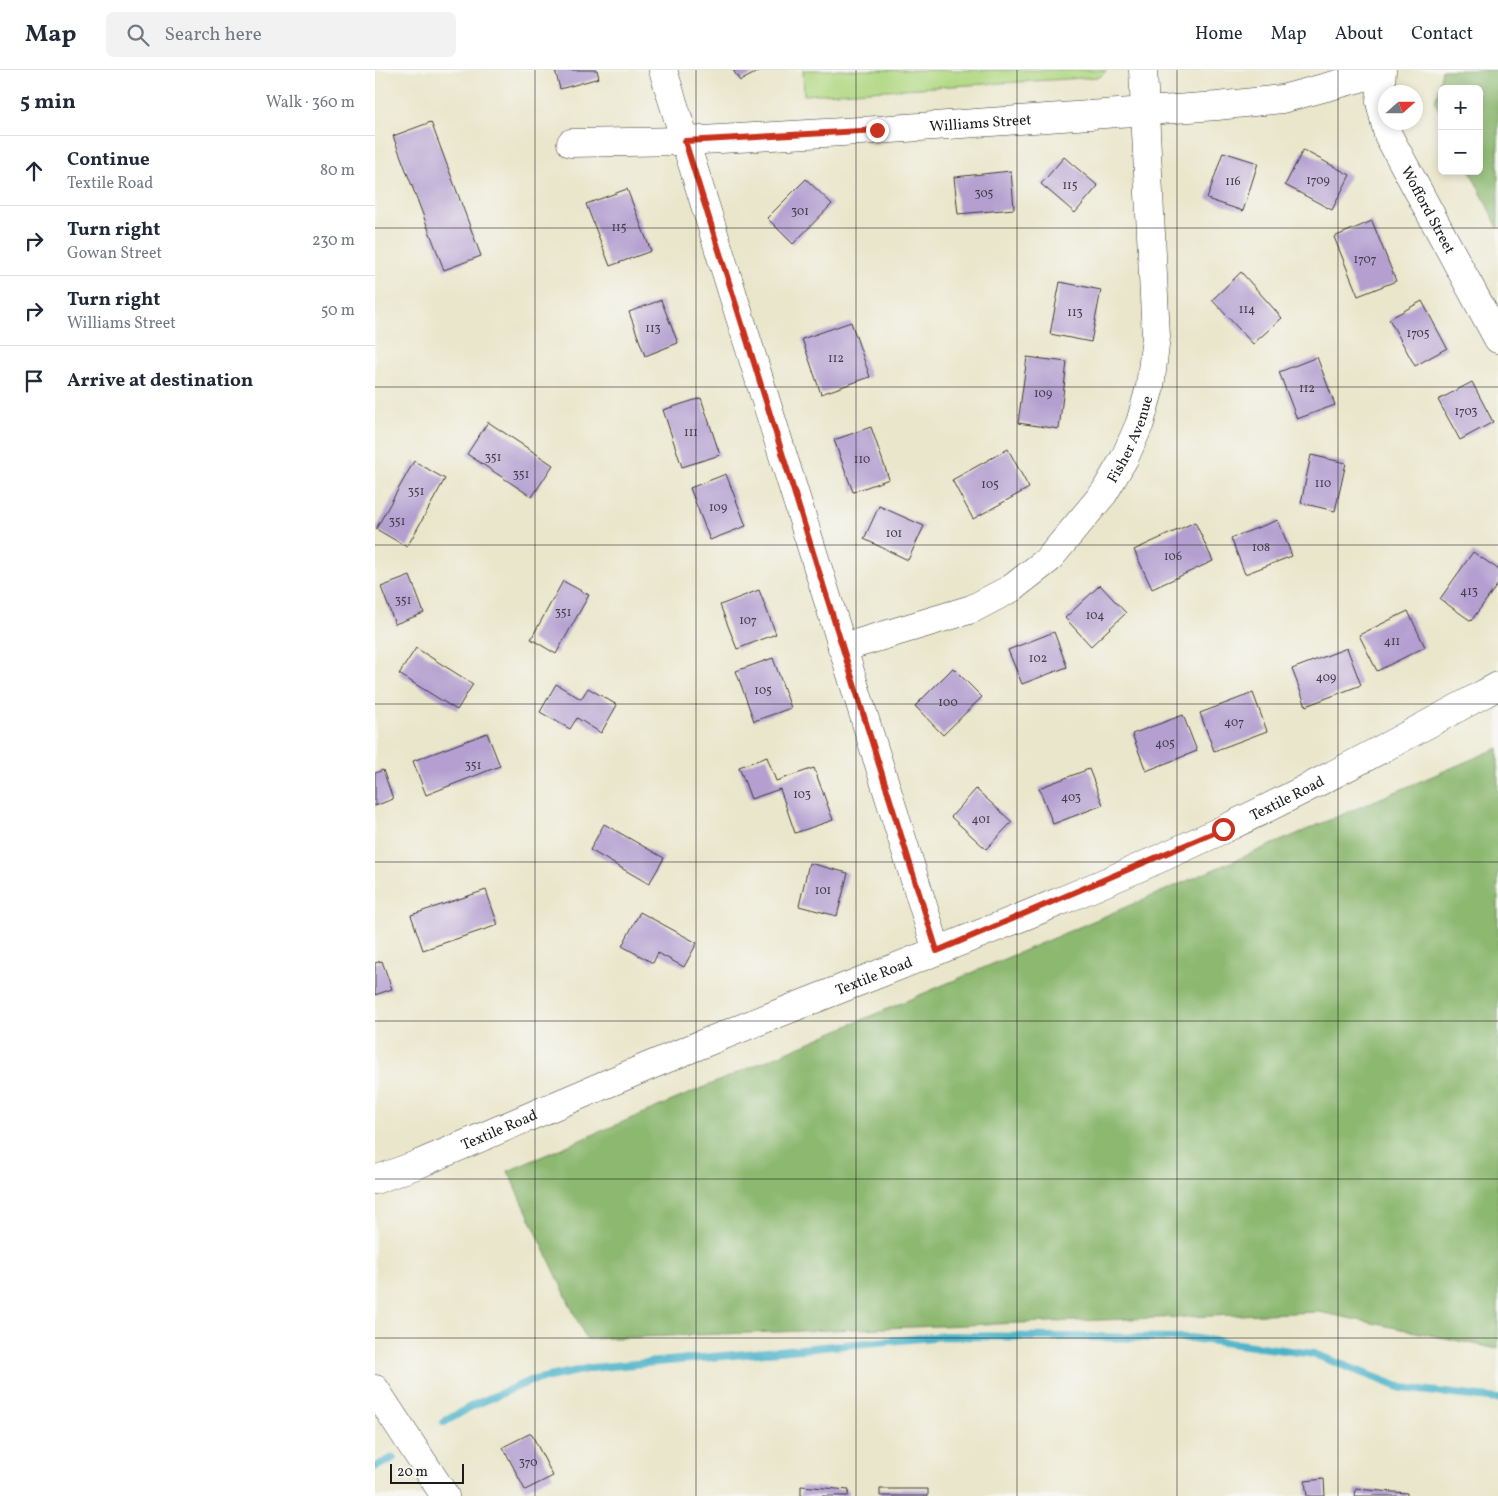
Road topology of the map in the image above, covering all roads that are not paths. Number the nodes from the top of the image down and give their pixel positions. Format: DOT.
graph roads {
  1 [pos="663,70"];
  2 [pos="1143,70"];
  3 [pos="1382,73"];
  4 [pos="1145,111"];
  5 [pos="685,141"];
  6 [pos="571,143"];
  7 [pos="1498,339"];
  8 [pos="843,648"];
  9 [pos="1498,686"];
  10 [pos="937,951"];
  11 [pos="375,1180"];
  12 [pos="375,1388"];
  13 [pos="445,1496"];
  1 -- 5 [label="street"];
  2 -- 4 [label="street, Fisher Avenue"];
  3 -- 4 [label="street, Williams Street"];
  3 -- 7 [label="street, Wofford Street"];
  4 -- 5 [label="street, Williams Street"];
  4 -- 8 [label="street, Fisher Avenue"];
  5 -- 6 [label="street, Williams Street"];
  5 -- 8 [label="street"];
  8 -- 10 [label="street"];
  9 -- 10 [label="street, Textile Road"];
  10 -- 11 [label="street, Textile Road"];
  12 -- 13 [label="street"];
}
